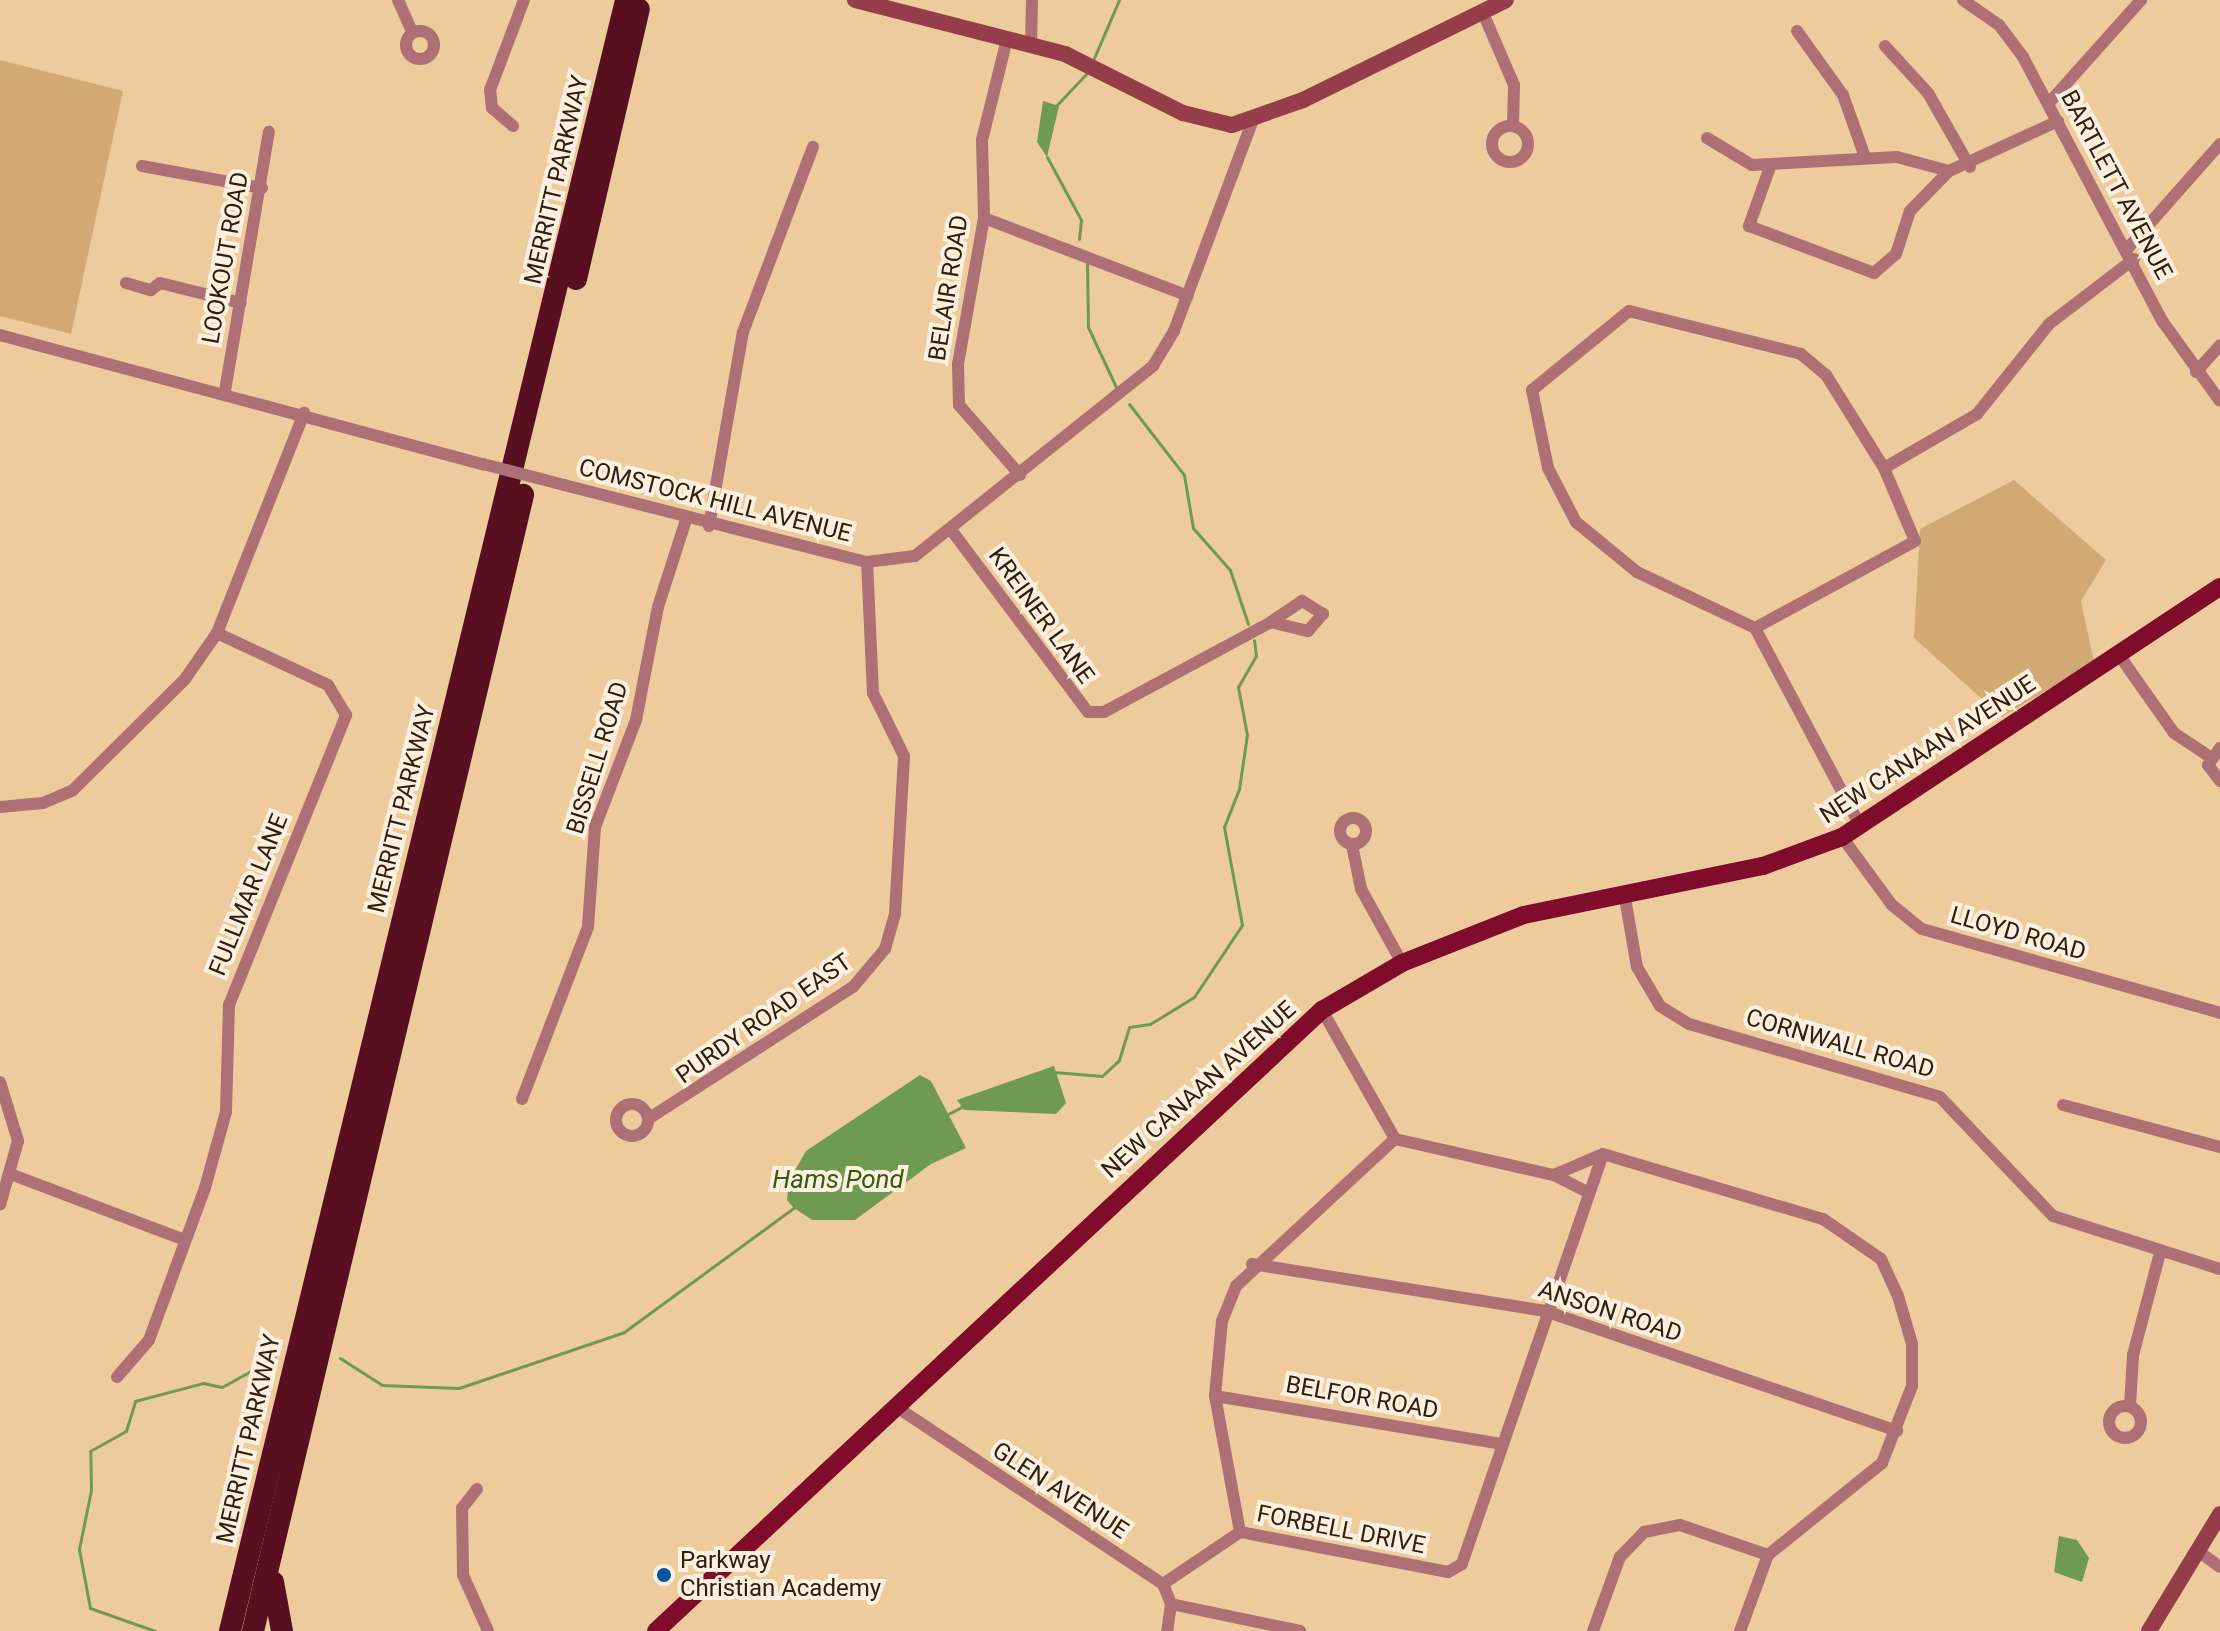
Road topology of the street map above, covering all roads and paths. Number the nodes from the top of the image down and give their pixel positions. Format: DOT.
graph roads {
  1 [pos="398,0"];
  2 [pos="524,0"];
  3 [pos="626,0"];
  4 [pos="641,0"];
  5 [pos="855,0"];
  6 [pos="1032,0"];
  7 [pos="1506,0"];
  8 [pos="1963,0"];
  9 [pos="2141,0"];
  10 [pos="1483,13"];
  11 [pos="1797,31"];
  12 [pos="412,32"];
  13 [pos="1007,39"];
  14 [pos="1031,45"];
  15 [pos="1885,46"];
  16 [pos="2048,104"];
  17 [pos="2058,121"];
  18 [pos="1252,122"];
  19 [pos="513,126"];
  20 [pos="1513,126"];
  21 [pos="269,132"];
  22 [pos="1707,138"];
  23 [pos="2220,144"];
  24 [pos="813,147"];
  25 [pos="1865,157"];
  26 [pos="142,166"];
  27 [pos="1770,167"];
  28 [pos="1970,167"];
  29 [pos="1949,171"];
  30 [pos="262,188"];
  31 [pos="984,218"];
  32 [pos="2131,253"];
  33 [pos="126,283"];
  34 [pos="1188,296"];
  35 [pos="241,303"];
  36 [pos="0,335"];
  37 [pos="2220,345"];
  38 [pos="2196,372"];
  39 [pos="225,391"];
  40 [pos="2220,401"];
  41 [pos="304,413"];
  42 [pos="1884,468"];
  43 [pos="1020,475"];
  44 [pos="686,520"];
  45 [pos="709,526"];
  46 [pos="952,531"];
  47 [pos="867,562"];
  48 [pos="2220,587"];
  49 [pos="1271,622"];
  50 [pos="1755,628"];
  51 [pos="217,633"];
  52 [pos="2119,655"];
  53 [pos="2215,753"];
  54 [pos="2220,781"];
  55 [pos="0,807"];
  56 [pos="1859,824"];
  57 [pos="1842,837"];
  58 [pos="1352,845"];
  59 [pos="1624,892"];
  60 [pos="1402,963"];
  61 [pos="1322,1010"];
  62 [pos="2220,1013"];
  63 [pos="0,1082"];
  64 [pos="522,1099"];
  65 [pos="2063,1105"];
  66 [pos="648,1119"];
  67 [pos="1395,1139"];
  68 [pos="2220,1147"];
  69 [pos="1603,1154"];
  70 [pos="13,1175"];
  71 [pos="1554,1175"];
  72 [pos="1587,1192"];
  73 [pos="0,1205"];
  74 [pos="185,1240"];
  75 [pos="2160,1253"];
  76 [pos="1252,1264"];
  77 [pos="2220,1269"];
  78 [pos="1545,1311"];
  79 [pos="117,1377"];
  80 [pos="1215,1396"];
  81 [pos="895,1406"];
  82 [pos="2130,1406"];
  83 [pos="1897,1431"];
  84 [pos="1501,1444"];
  85 [pos="477,1489"];
  86 [pos="2220,1514"];
  87 [pos="279,1522"];
  88 [pos="1240,1532"];
  89 [pos="2198,1551"];
  90 [pos="1768,1555"];
  91 [pos="2220,1567"];
  92 [pos="1163,1584"];
  93 [pos="1171,1604"];
  94 [pos="230,1631"];
  95 [pos="253,1631"];
  96 [pos="282,1631"];
  97 [pos="488,1631"];
  98 [pos="656,1631"];
  99 [pos="1167,1631"];
  100 [pos="1300,1631"];
  101 [pos="1593,1631"];
  102 [pos="1740,1631"];
  103 [pos="2149,1631"];
  1 -- 12 [label="street"];
  2 -- 19 [label="street"];
  3 -- 94 [label="highway, MERRITT PARKWAY"];
  4 -- 87 [label="highway, MERRITT PARKWAY"];
  5 -- 13 [label="street"];
  6 -- 14 [label="street"];
  7 -- 10 [label="street"];
  8 -- 16 [label="street, BARTLETT AVENUE"];
  9 -- 16 [label="street"];
  10 -- 18 [label="street"];
  10 -- 20 [label="street"];
  11 -- 25 [label="street"];
  13 -- 14 [label="street"];
  13 -- 31 [label="street, BELAIR ROAD"];
  14 -- 18 [label="street"];
  15 -- 28 [label="street"];
  16 -- 17 [label="street, BARTLETT AVENUE"];
  17 -- 28 [label="street"];
  17 -- 32 [label="street, BARTLETT AVENUE"];
  18 -- 34 [label="street, COMSTOCK HILL AVENUE"];
  21 -- 30 [label="street, LOOKOUT ROAD"];
  22 -- 27 [label="street"];
  23 -- 32 [label="street"];
  24 -- 45 [label="street"];
  25 -- 27 [label="street"];
  25 -- 29 [label="street"];
  26 -- 30 [label="street"];
  27 -- 29 [label="street"];
  28 -- 29 [label="street"];
  30 -- 35 [label="street, LOOKOUT ROAD"];
  31 -- 34 [label="street"];
  31 -- 43 [label="street, BELAIR ROAD"];
  32 -- 38 [label="street, BARTLETT AVENUE"];
  32 -- 42 [label="street"];
  33 -- 35 [label="street"];
  34 -- 43 [label="street, COMSTOCK HILL AVENUE"];
  35 -- 39 [label="street, LOOKOUT ROAD"];
  36 -- 39 [label="street, COMSTOCK HILL AVENUE"];
  37 -- 38 [label="street"];
  38 -- 40 [label="street, BARTLETT AVENUE"];
  39 -- 41 [label="street, COMSTOCK HILL AVENUE"];
  41 -- 44 [label="street, COMSTOCK HILL AVENUE, bridge"];
  41 -- 51 [label="street"];
  42 -- 50 [label="street"];
  42 -- 50 [label="street"];
  43 -- 46 [label="street, COMSTOCK HILL AVENUE"];
  44 -- 45 [label="street, COMSTOCK HILL AVENUE"];
  44 -- 64 [label="street, BISSELL ROAD"];
  45 -- 47 [label="street, COMSTOCK HILL AVENUE"];
  46 -- 47 [label="street, COMSTOCK HILL AVENUE"];
  46 -- 49 [label="street, KREINER LANE"];
  47 -- 66 [label="street, PURDY ROAD EAST"];
  48 -- 52 [label="main road, NEW CANAAN AVENUE"];
  50 -- 56 [label="street"];
  51 -- 55 [label="street"];
  51 -- 74 [label="street, FULLMAR LANE"];
  52 -- 53 [label="street"];
  52 -- 56 [label="main road, NEW CANAAN AVENUE"];
  53 -- 54 [label="street"];
  56 -- 57 [label="main road, NEW CANAAN AVENUE"];
  57 -- 59 [label="main road, NEW CANAAN AVENUE"];
  57 -- 62 [label="street, LLOYD ROAD"];
  58 -- 60 [label="street"];
  59 -- 60 [label="main road, NEW CANAAN AVENUE"];
  59 -- 75 [label="street, CORNWALL ROAD"];
  60 -- 61 [label="main road, NEW CANAAN AVENUE"];
  61 -- 67 [label="street"];
  61 -- 81 [label="main road, NEW CANAAN AVENUE"];
  63 -- 70 [label="street"];
  65 -- 68 [label="street"];
  67 -- 71 [label="street"];
  67 -- 76 [label="street, FORBELL DRIVE"];
  69 -- 71 [label="street"];
  69 -- 72 [label="street, FORBELL DRIVE"];
  69 -- 83 [label="street"];
  70 -- 73 [label="street"];
  70 -- 74 [label="street"];
  71 -- 72 [label="street"];
  72 -- 78 [label="street, FORBELL DRIVE"];
  74 -- 79 [label="street, FULLMAR LANE"];
  75 -- 77 [label="street, CORNWALL ROAD"];
  75 -- 82 [label="street"];
  76 -- 78 [label="street, ANSON ROAD"];
  76 -- 80 [label="street, FORBELL DRIVE"];
  78 -- 83 [label="street, ANSON ROAD"];
  78 -- 84 [label="street, FORBELL DRIVE"];
  80 -- 84 [label="street, BELFOR ROAD"];
  80 -- 88 [label="street, FORBELL DRIVE"];
  81 -- 92 [label="street, GLEN AVENUE"];
  81 -- 98 [label="main road, NEW CANAAN AVENUE"];
  83 -- 90 [label="street"];
  84 -- 88 [label="street, FORBELL DRIVE"];
  85 -- 97 [label="street"];
  86 -- 89 [label="street"];
  87 -- 95 [label="highway, MERRITT PARKWAY"];
  87 -- 96 [label="highway"];
  88 -- 92 [label="street"];
  89 -- 91 [label="street"];
  89 -- 103 [label="street"];
  90 -- 101 [label="street"];
  90 -- 102 [label="street"];
  92 -- 93 [label="street"];
  93 -- 99 [label="street"];
  93 -- 100 [label="street"];
}
